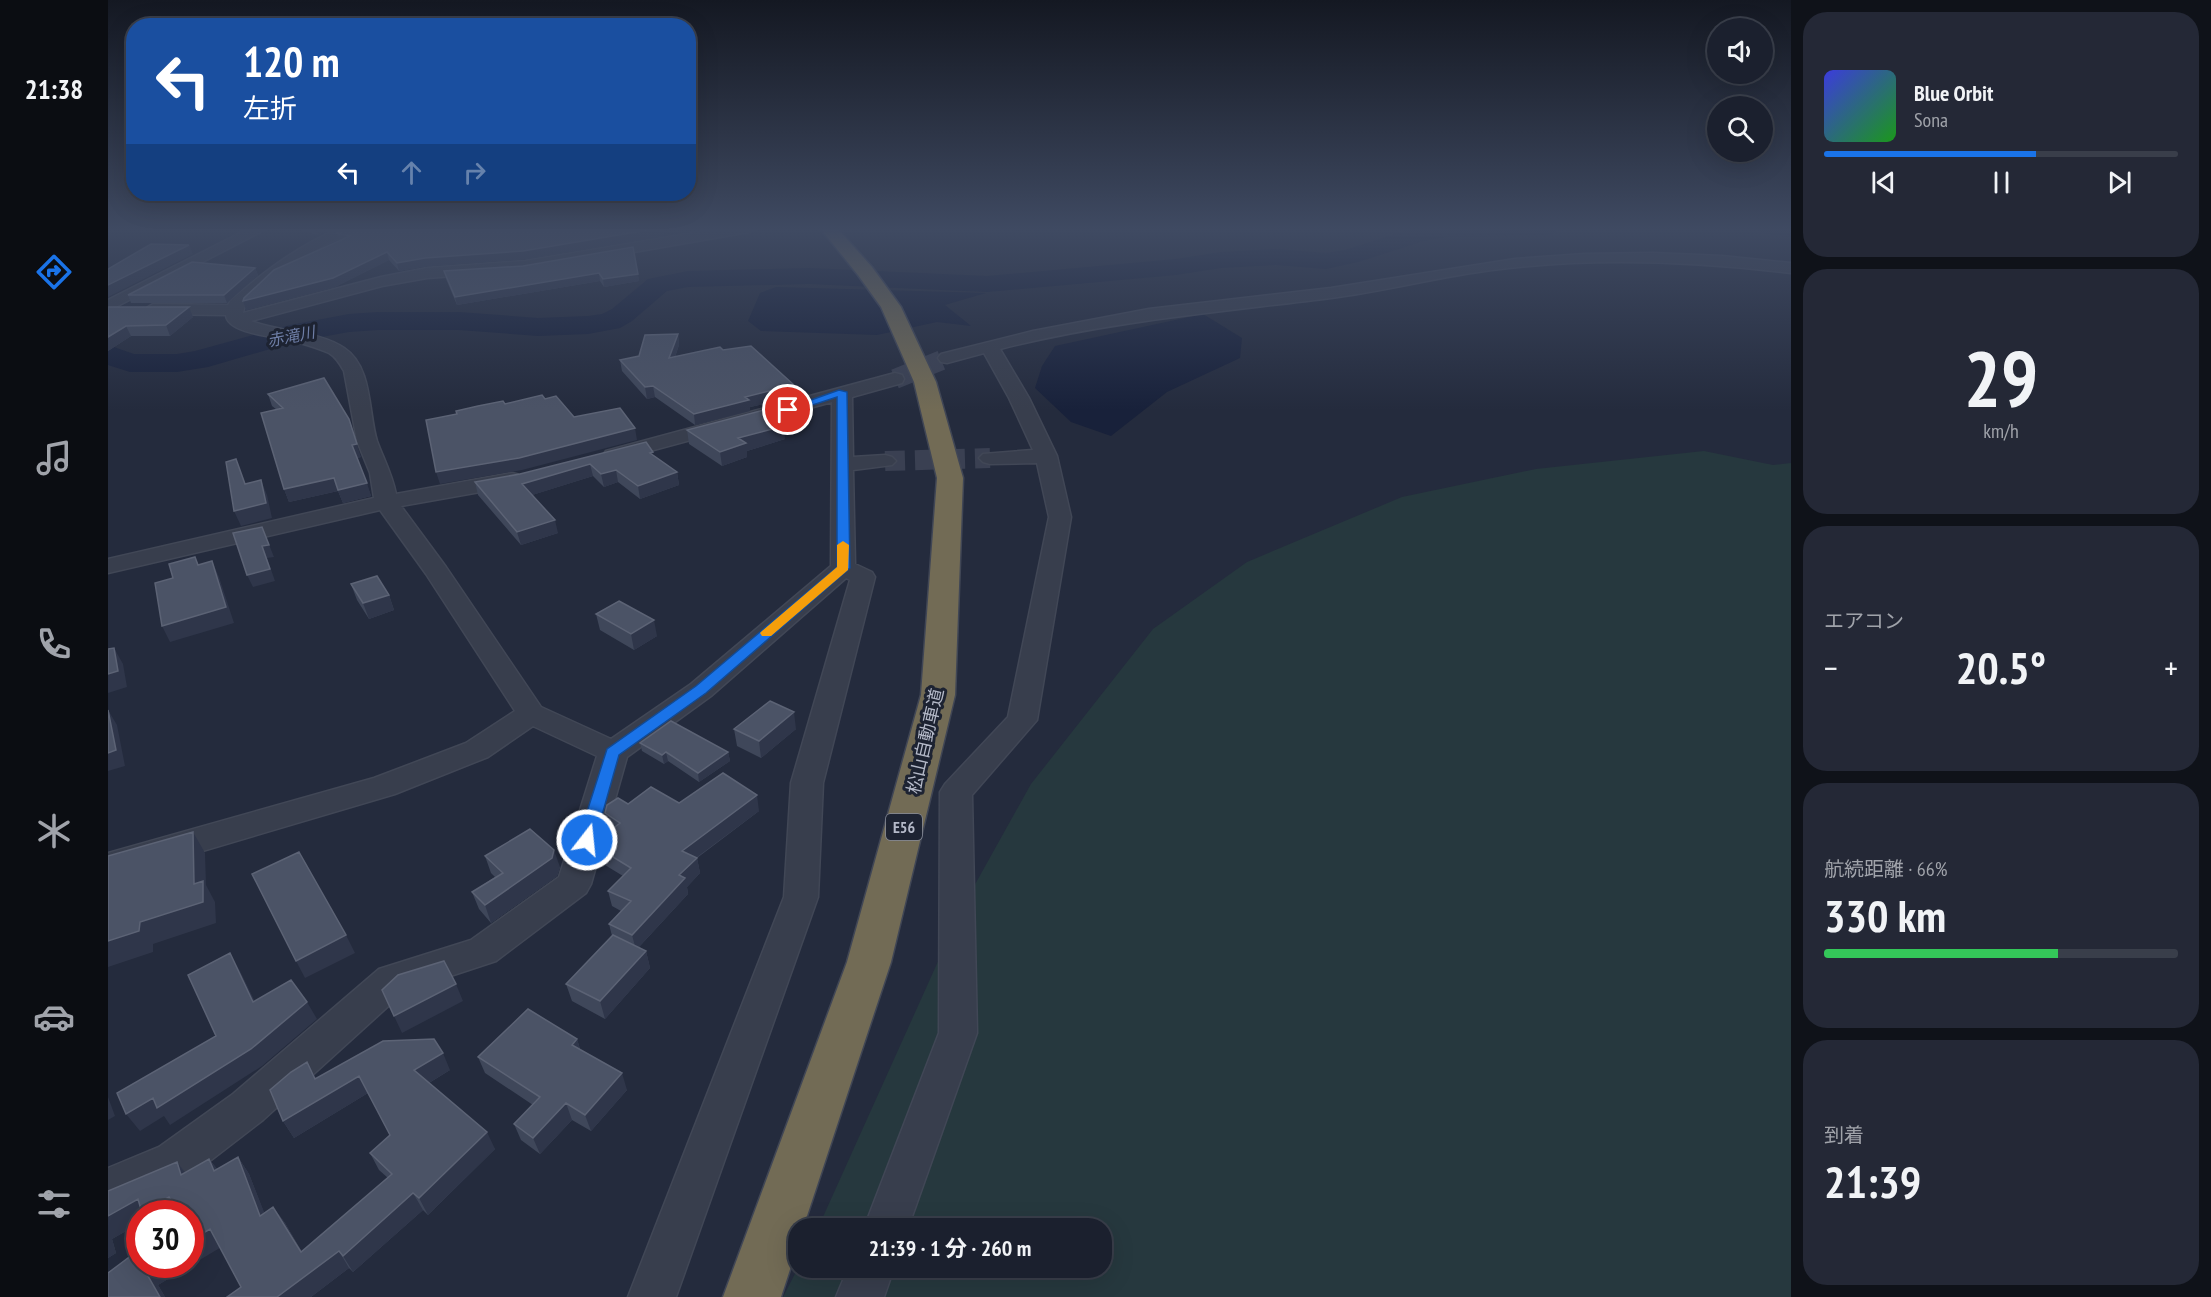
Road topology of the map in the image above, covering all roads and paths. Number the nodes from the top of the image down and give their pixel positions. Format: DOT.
graph roads {
  1 [pos="145,289"];
  2 [pos="253,289"];
  3 [pos="353,289"];
  4 [pos="878,289"];
  5 [pos="1354,289"];
  6 [pos="108,308"];
  7 [pos="237,315"];
  8 [pos="989,346"];
  9 [pos="947,358"];
  10 [pos="895,380"];
  11 [pos="842,392"];
  12 [pos="1046,456"];
  13 [pos="990,458"];
  14 [pos="589,461"];
  15 [pos="885,461"];
  16 [pos="842,464"];
  17 [pos="534,476"];
  18 [pos="386,502"];
  19 [pos="108,566"];
  20 [pos="843,568"];
  21 [pos="531,714"];
  22 [pos="612,752"];
  23 [pos="108,866"];
  24 [pos="108,1190"];
  25 [pos="890,1218"];
  26 [pos="867,1278"];
  27 [pos="652,1297"];
  28 [pos="752,1297"];
  29 [pos="860,1297"];
  1 -- 6 [label="street"];
  2 -- 7 [label="street"];
  3 -- 7 [label="street"];
  4 -- 28 [label="highway, 松山自動車道 / E56"];
  5 -- 8 [label="street"];
  6 -- 7 [label="street"];
  7 -- 18 [label="street"];
  8 -- 9 [label="street"];
  8 -- 12 [label="street"];
  10 -- 11 [label="street"];
  11 -- 14 [label="street"];
  11 -- 16 [label="street"];
  12 -- 13 [label="street"];
  12 -- 25 [label="street"];
  15 -- 16 [label="street"];
  16 -- 20 [label="street"];
  17 -- 18 [label="street"];
  18 -- 19 [label="street"];
  18 -- 21 [label="street"];
  20 -- 22 [label="street"];
  20 -- 27 [label="street"];
  21 -- 22 [label="street"];
  21 -- 23 [label="street"];
  22 -- 24 [label="street"];
  26 -- 29 [label="street"];
}
